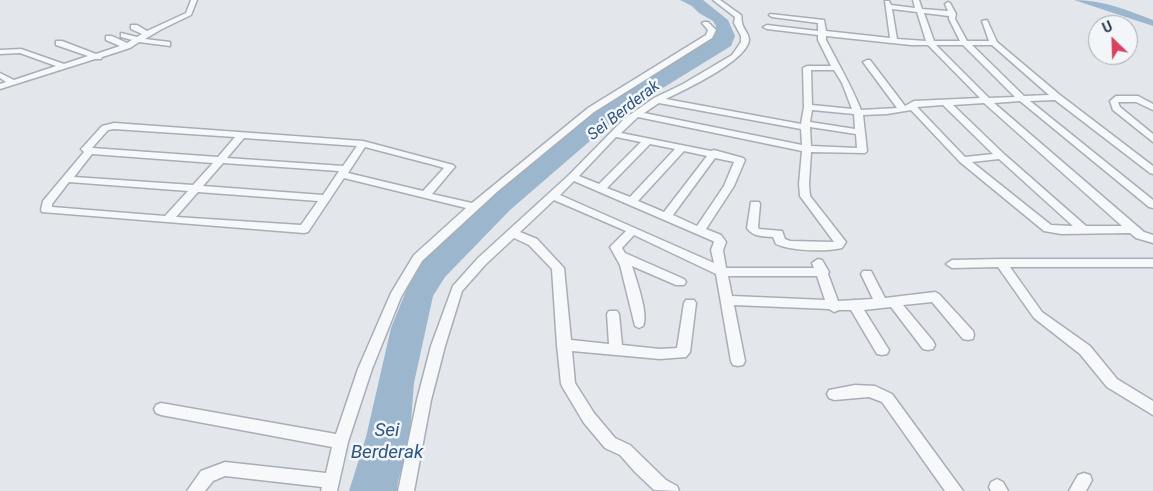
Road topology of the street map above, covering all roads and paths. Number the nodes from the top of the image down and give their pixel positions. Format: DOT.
graph roads {
  1 [pos="194,0"];
  2 [pos="716,0"];
  3 [pos="916,0"];
  4 [pos="887,4"];
  5 [pos="948,4"];
  6 [pos="919,11"];
  7 [pos="953,14"];
  8 [pos="772,15"];
  9 [pos="985,21"];
  10 [pos="706,23"];
  11 [pos="134,27"];
  12 [pos="767,27"];
  13 [pos="124,34"];
  14 [pos="147,34"];
  15 [pos="823,34"];
  16 [pos="109,38"];
  17 [pos="139,40"];
  18 [pos="894,41"];
  19 [pos="59,42"];
  20 [pos="994,42"];
  21 [pos="965,43"];
  22 [pos="167,44"];
  23 [pos="931,44"];
  24 [pos="127,46"];
  25 [pos="0,52"];
  26 [pos="98,57"];
  27 [pos="867,62"];
  28 [pos="65,68"];
  29 [pos="836,68"];
  30 [pos="0,75"];
  31 [pos="13,83"];
  32 [pos="0,87"];
  33 [pos="1057,97"];
  34 [pos="1022,98"];
  35 [pos="657,100"];
  36 [pos="986,100"];
  37 [pos="945,102"];
  38 [pos="808,107"];
  39 [pos="1153,107"];
  40 [pos="908,109"];
  41 [pos="858,113"];
  42 [pos="636,114"];
  43 [pos="805,126"];
  44 [pos="859,132"];
  45 [pos="242,134"];
  46 [pos="614,134"];
  47 [pos="649,140"];
  48 [pos="1153,140"];
  49 [pos="364,144"];
  50 [pos="682,148"];
  51 [pos="807,149"];
  52 [pos="89,151"];
  53 [pos="714,153"];
  54 [pos="1001,156"];
  55 [pos="220,160"];
  56 [pos="963,160"];
  57 [pos="1153,171"];
  58 [pos="344,172"];
  59 [pos="573,177"];
  60 [pos="66,179"];
  61 [pos="601,188"];
  62 [pos="194,189"];
  63 [pos="425,195"];
  64 [pos="552,195"];
  65 [pos="326,198"];
  66 [pos="630,202"];
  67 [pos="754,204"];
  68 [pos="1153,205"];
  69 [pos="474,207"];
  70 [pos="666,217"];
  71 [pos="168,220"];
  72 [pos="1133,229"];
  73 [pos="633,230"];
  74 [pos="700,230"];
  75 [pos="1084,230"];
  76 [pos="512,233"];
  77 [pos="1151,240"];
  78 [pos="621,256"];
  79 [pos="1001,263"];
  80 [pos="1153,263"];
  81 [pos="952,264"];
  82 [pos="722,272"];
  83 [pos="867,274"];
  84 [pos="680,282"];
  85 [pos="728,300"];
  86 [pos="894,302"];
  87 [pos="690,303"];
  88 [pos="881,303"];
  89 [pos="855,306"];
  90 [pos="834,307"];
  91 [pos="613,314"];
  92 [pos="639,323"];
  93 [pos="968,335"];
  94 [pos="928,345"];
  95 [pos="564,346"];
  96 [pos="616,350"];
  97 [pos="882,350"];
  98 [pos="738,361"];
  99 [pos="834,394"];
  100 [pos="1153,408"];
  101 [pos="161,409"];
  102 [pos="341,442"];
  103 [pos="330,486"];
  104 [pos="195,491"];
  105 [pos="406,491"];
  106 [pos="671,491"];
  107 [pos="955,491"];
  1 -- 14 [label="street"];
  2 -- 35 [label="street"];
  3 -- 6 [label="street"];
  4 -- 6 [label="street"];
  4 -- 18 [label="street"];
  5 -- 7 [label="street"];
  6 -- 7 [label="street"];
  6 -- 23 [label="street"];
  7 -- 21 [label="street"];
  8 -- 15 [label="street"];
  9 -- 20 [label="street"];
  10 -- 69 [label="street"];
  11 -- 14 [label="street"];
  12 -- 15 [label="street"];
  13 -- 17 [label="street"];
  14 -- 17 [label="street"];
  15 -- 18 [label="street"];
  15 -- 29 [label="street"];
  16 -- 24 [label="street"];
  17 -- 22 [label="street"];
  17 -- 24 [label="street"];
  18 -- 23 [label="street"];
  19 -- 26 [label="street"];
  20 -- 21 [label="street"];
  20 -- 33 [label="street"];
  21 -- 23 [label="street"];
  21 -- 34 [label="street"];
  23 -- 36 [label="street"];
  24 -- 26 [label="street"];
  25 -- 28 [label="street"];
  26 -- 28 [label="street"];
  27 -- 40 [label="street"];
  28 -- 31 [label="street"];
  29 -- 38 [label="street"];
  29 -- 41 [label="street"];
  30 -- 31 [label="street"];
  31 -- 32 [label="street"];
  33 -- 34 [label="street"];
  33 -- 57 [label="street"];
  34 -- 36 [label="street"];
  34 -- 68 [label="street"];
  35 -- 42 [label="street"];
  35 -- 43 [label="street"];
  36 -- 37 [label="street"];
  36 -- 72 [label="street"];
  37 -- 40 [label="street"];
  37 -- 54 [label="street"];
  38 -- 41 [label="street"];
  38 -- 43 [label="street"];
  39 -- 48 [label="street"];
  40 -- 41 [label="street"];
  40 -- 56 [label="street"];
  41 -- 44 [label="street"];
  42 -- 46 [label="street"];
  42 -- 51 [label="street"];
  43 -- 44 [label="street"];
  43 -- 51 [label="street"];
  44 -- 51 [label="street"];
  45 -- 49 [label="street"];
  45 -- 52 [label="street"];
  45 -- 55 [label="street"];
  46 -- 47 [label="street"];
  46 -- 59 [label="street"];
  47 -- 50 [label="street"];
  47 -- 61 [label="street"];
  49 -- 58 [label="street"];
  49 -- 63 [label="street"];
  50 -- 53 [label="street"];
  50 -- 66 [label="street"];
  51 -- 67 [label="street"];
  52 -- 55 [label="street"];
  52 -- 60 [label="street"];
  53 -- 70 [label="street"];
  53 -- 74 [label="street"];
  54 -- 56 [label="street"];
  54 -- 75 [label="street"];
  55 -- 58 [label="street"];
  55 -- 62 [label="street"];
  56 -- 75 [label="street"];
  58 -- 63 [label="street"];
  58 -- 65 [label="street"];
  59 -- 61 [label="street"];
  59 -- 64 [label="street"];
  60 -- 62 [label="street"];
  60 -- 71 [label="street"];
  61 -- 66 [label="street"];
  62 -- 65 [label="street"];
  62 -- 71 [label="street"];
  63 -- 69 [label="street"];
  64 -- 73 [label="street"];
  64 -- 76 [label="street"];
  65 -- 71 [label="street"];
  66 -- 70 [label="street"];
  69 -- 102 [label="street"];
  70 -- 74 [label="street"];
  72 -- 75 [label="street"];
  72 -- 77 [label="street"];
  73 -- 78 [label="street"];
  73 -- 82 [label="street"];
  74 -- 82 [label="street"];
  76 -- 95 [label="street"];
  76 -- 105 [label="street"];
  78 -- 84 [label="street"];
  78 -- 92 [label="street"];
  79 -- 80 [label="street"];
  79 -- 81 [label="street"];
  79 -- 100 [label="street"];
  82 -- 85 [label="street"];
  82 -- 90 [label="street"];
  83 -- 88 [label="street"];
  85 -- 90 [label="street"];
  85 -- 98 [label="street"];
  86 -- 88 [label="street"];
  86 -- 93 [label="street"];
  86 -- 94 [label="street"];
  87 -- 96 [label="street"];
  88 -- 89 [label="street"];
  89 -- 90 [label="street"];
  89 -- 97 [label="street"];
  91 -- 96 [label="street"];
  95 -- 96 [label="street"];
  95 -- 106 [label="street"];
  99 -- 107 [label="street"];
  101 -- 102 [label="street"];
  102 -- 103 [label="street"];
  103 -- 104 [label="street"];
}
